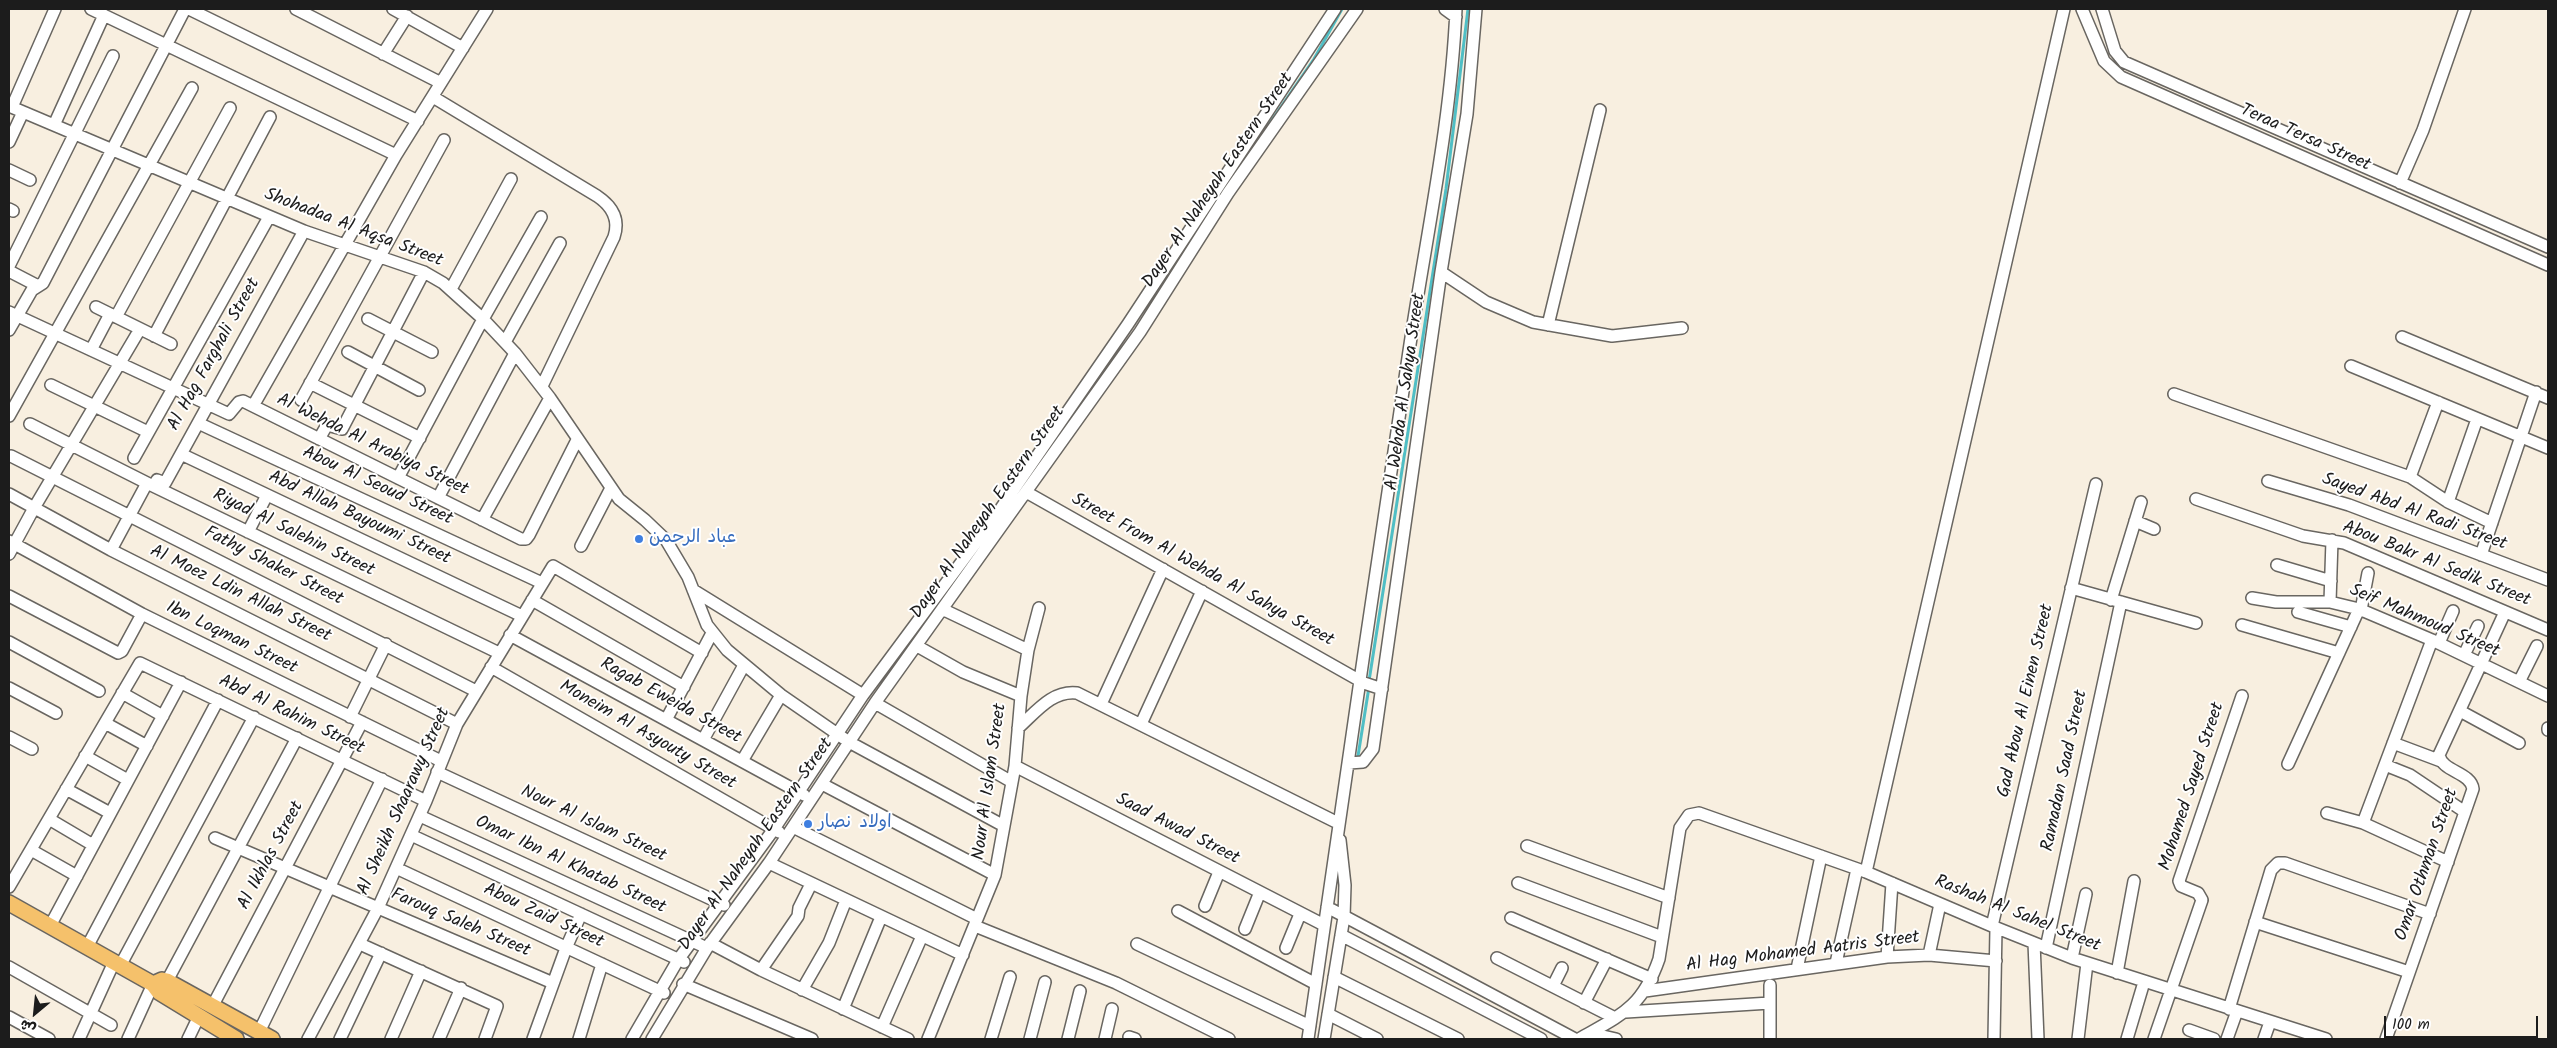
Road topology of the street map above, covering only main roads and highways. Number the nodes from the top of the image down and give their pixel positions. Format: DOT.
graph roads {
  1 [pos="9,903"];
  2 [pos="160,983"];
  3 [pos="236,1039"];
  4 [pos="272,1039"];
  1 -- 2 [label="main road"];
  2 -- 3 [label="main road"];
  2 -- 4 [label="main road"];
}
